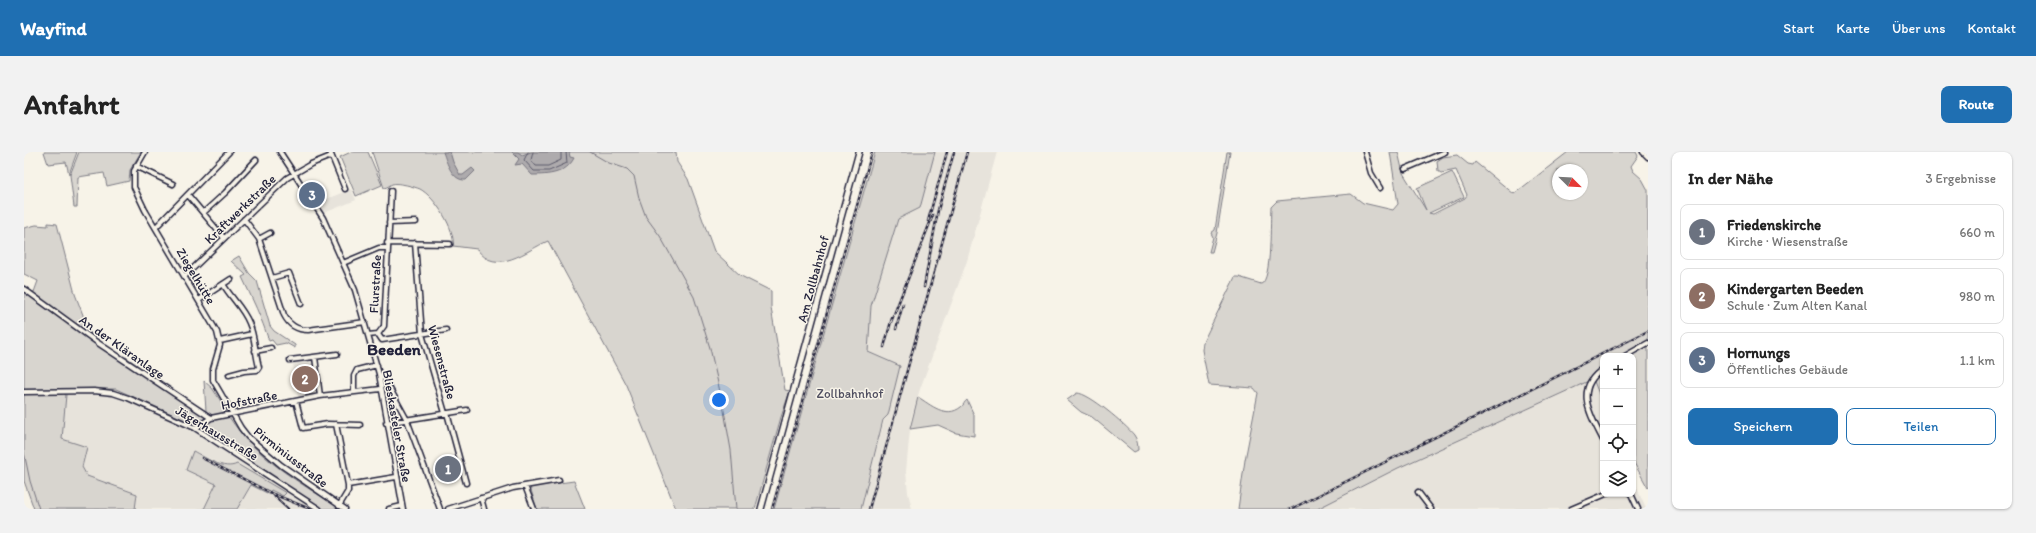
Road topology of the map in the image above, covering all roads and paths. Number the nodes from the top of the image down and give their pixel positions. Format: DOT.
graph roads {
  1 [pos="144,152"];
  2 [pos="229,152"];
  3 [pos="280,152"];
  4 [pos="859,152"];
  5 [pos="1365,152"];
  6 [pos="1445,152"];
  7 [pos="1643,152"];
  8 [pos="331,154"];
  9 [pos="1648,156"];
  10 [pos="256,160"];
  11 [pos="136,166"];
  12 [pos="1406,169"];
  13 [pos="293,174"];
  14 [pos="173,184"];
  15 [pos="1380,188"];
  16 [pos="345,189"];
  17 [pos="391,191"];
  18 [pos="188,195"];
  19 [pos="203,213"];
  20 [pos="244,219"];
  21 [pos="416,222"];
  22 [pos="389,223"];
  23 [pos="156,227"];
  24 [pos="270,233"];
  25 [pos="224,238"];
  26 [pos="258,239"];
  27 [pos="415,243"];
  28 [pos="450,244"];
  29 [pos="387,245"];
  30 [pos="343,263"];
  31 [pos="185,276"];
  32 [pos="272,278"];
  33 [pos="231,279"];
  34 [pos="223,284"];
  35 [pos="24,289"];
  36 [pos="199,300"];
  37 [pos="301,304"];
  38 [pos="365,322"];
  39 [pos="446,330"];
  40 [pos="252,334"];
  41 [pos="378,334"];
  42 [pos="422,334"];
  43 [pos="368,336"];
  44 [pos="220,340"];
  45 [pos="1648,343"];
  46 [pos="271,348"];
  47 [pos="255,352"];
  48 [pos="1630,353"];
  49 [pos="337,354"];
  50 [pos="315,357"];
  51 [pos="290,360"];
  52 [pos="377,365"];
  53 [pos="1600,372"];
  54 [pos="379,374"];
  55 [pos="229,375"];
  56 [pos="381,389"];
  57 [pos="24,392"];
  58 [pos="354,392"];
  59 [pos="320,396"];
  60 [pos="296,401"];
  61 [pos="467,410"];
  62 [pos="232,413"];
  63 [pos="446,413"];
  64 [pos="211,418"];
  65 [pos="407,420"];
  66 [pos="386,423"];
  67 [pos="336,424"];
  68 [pos="360,425"];
  69 [pos="195,428"];
  70 [pos="1600,434"];
  71 [pos="396,477"];
  72 [pos="559,480"];
  73 [pos="466,483"];
  74 [pos="348,485"];
  75 [pos="525,486"];
  76 [pos="1418,492"];
  77 [pos="1600,497"];
  78 [pos="1632,497"];
  79 [pos="481,498"];
  80 [pos="340,506"];
  81 [pos="402,507"];
  82 [pos="319,509"];
  83 [pos="345,509"];
  84 [pos="389,509"];
  85 [pos="440,509"];
  86 [pos="448,509"];
  87 [pos="484,509"];
  88 [pos="534,509"];
  89 [pos="761,509"];
  90 [pos="1431,509"];
  91 [pos="1571,509"];
  92 [pos="1638,509"];
  1 -- 11 [label="street, Ziegelhütte"];
  2 -- 18 [label="street"];
  3 -- 13 [label="street, Blieskasteler Straße"];
  4 -- 89 [label="main road, Am Zollbahnhof"];
  5 -- 15 [label="street"];
  6 -- 12 [label="street"];
  7 -- 9 [label="street"];
  8 -- 13 [label="street, Kraftwerkstraße"];
  8 -- 16 [label="street"];
  10 -- 19 [label="street"];
  11 -- 14 [label="street"];
  11 -- 23 [label="street, Ziegelhütte"];
  13 -- 20 [label="street, Kraftwerkstraße"];
  13 -- 30 [label="street, Blieskasteler Straße"];
  17 -- 22 [label="street, Flurstraße"];
  18 -- 19 [label="street"];
  18 -- 23 [label="street"];
  19 -- 25 [label="street"];
  20 -- 25 [label="street, Kraftwerkstraße"];
  20 -- 26 [label="street"];
  21 -- 22 [label="street"];
  22 -- 29 [label="street, Flurstraße"];
  23 -- 31 [label="street, Ziegelhütte"];
  24 -- 26 [label="street"];
  25 -- 31 [label="street, Kraftwerkstraße"];
  26 -- 32 [label="street"];
  27 -- 28 [label="street"];
  27 -- 29 [label="street"];
  27 -- 42 [label="street, Wiesenstraße"];
  29 -- 30 [label="street"];
  29 -- 41 [label="street, Flurstraße"];
  30 -- 38 [label="street, Blieskasteler Straße"];
  31 -- 36 [label="street, Ziegelhütte"];
  32 -- 37 [label="street"];
  32 -- 38 [label="street"];
  33 -- 34 [label="street"];
  34 -- 36 [label="street"];
  34 -- 40 [label="street"];
  35 -- 64 [label="street, An der Kläranlage"];
  36 -- 44 [label="street, Ziegelhütte"];
  38 -- 43 [label="street, Blieskasteler Straße"];
  39 -- 42 [label="street"];
  40 -- 44 [label="street"];
  40 -- 47 [label="street"];
  41 -- 42 [label="street"];
  41 -- 43 [label="street"];
  42 -- 63 [label="street, Wiesenstraße"];
  43 -- 52 [label="street, Blieskasteler Straße"];
  44 -- 62 [label="street"];
  45 -- 48 [label="street"];
  46 -- 47 [label="street"];
  47 -- 55 [label="street"];
  49 -- 50 [label="street"];
  50 -- 51 [label="street"];
  50 -- 59 [label="street"];
  52 -- 54 [label="street, Blieskasteler Straße"];
  52 -- 58 [label="street"];
  53 -- 70 [label="street"];
  54 -- 56 [label="street, Blieskasteler Straße"];
  54 -- 65 [label="street"];
  56 -- 58 [label="street, Hofstraße"];
  56 -- 66 [label="street, Blieskasteler Straße"];
  57 -- 69 [label="street, Jägerhausstraße"];
  58 -- 59 [label="street, Hofstraße"];
  59 -- 60 [label="street, Hofstraße"];
  60 -- 62 [label="street, Hofstraße"];
  60 -- 67 [label="street"];
  61 -- 63 [label="street"];
  62 -- 64 [label="street, Hofstraße"];
  62 -- 80 [label="street, Pirminiusstraße"];
  63 -- 65 [label="street"];
  63 -- 73 [label="street, Wiesenstraße"];
  64 -- 69 [label="street, Hofstraße"];
  65 -- 66 [label="street"];
  65 -- 85 [label="street"];
  66 -- 71 [label="street, Blieskasteler Straße"];
  67 -- 68 [label="street"];
  67 -- 74 [label="street"];
  69 -- 82 [label="street, Jägerhausstraße"];
  71 -- 74 [label="street"];
  71 -- 81 [label="street, Blieskasteler Straße"];
  72 -- 75 [label="street"];
  74 -- 80 [label="street"];
  75 -- 79 [label="street"];
  75 -- 88 [label="street"];
  76 -- 90 [label="street"];
  77 -- 91 [label="street"];
  78 -- 92 [label="street"];
  79 -- 86 [label="street"];
  79 -- 87 [label="street"];
  80 -- 83 [label="street, Pirminiusstraße"];
  81 -- 84 [label="street"];
}
